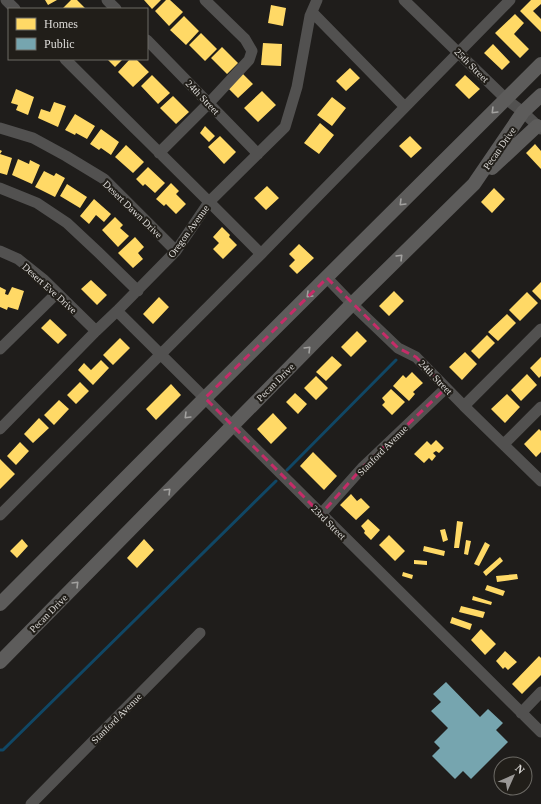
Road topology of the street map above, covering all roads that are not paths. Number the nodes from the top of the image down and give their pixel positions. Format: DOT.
graph roads {
  1 [pos="6,0"];
  2 [pos="108,0"];
  3 [pos="317,0"];
  4 [pos="510,0"];
  5 [pos="206,1"];
  6 [pos="407,1"];
  7 [pos="14,8"];
  8 [pos="115,8"];
  9 [pos="312,12"];
  10 [pos="148,41"];
  11 [pos="458,52"];
  12 [pos="66,60"];
  13 [pos="541,64"];
  14 [pos="541,95"];
  15 [pos="506,99"];
  16 [pos="209,103"];
  17 [pos="405,107"];
  18 [pos="523,112"];
  19 [pos="0,128"];
  20 [pos="539,128"];
  21 [pos="159,153"];
  22 [pos="258,154"];
  23 [pos="474,184"];
  24 [pos="0,188"];
  25 [pos="210,202"];
  26 [pos="0,251"];
  27 [pos="176,251"];
  28 [pos="261,254"];
  29 [pos="327,278"];
  30 [pos="138,291"];
  31 [pos="57,293"];
  32 [pos="352,304"];
  33 [pos="117,311"];
  34 [pos="541,329"];
  35 [pos="96,331"];
  36 [pos="0,349"];
  37 [pos="161,354"];
  38 [pos="446,388"];
  39 [pos="205,398"];
  40 [pos="464,406"];
  41 [pos="541,407"];
  42 [pos="233,425"];
  43 [pos="0,429"];
  44 [pos="504,444"];
  45 [pos="541,481"];
  46 [pos="321,514"];
  47 [pos="0,515"];
  48 [pos="0,604"];
  49 [pos="200,633"];
  50 [pos="0,662"];
  51 [pos="541,692"];
  52 [pos="521,712"];
  53 [pos="541,732"];
  54 [pos="31,804"];
  1 -- 7 [label="street"];
  2 -- 8 [label="street"];
  3 -- 9 [label="street, Oregon Avenue"];
  4 -- 11 [label="street"];
  5 -- 16 [label="street"];
  6 -- 11 [label="street, 25th Street"];
  9 -- 17 [label="street"];
  9 -- 22 [label="street, Oregon Avenue"];
  10 -- 16 [label="street, 24th Street"];
  11 -- 15 [label="street, 25th Street"];
  11 -- 17 [label="street"];
  12 -- 21 [label="street"];
  13 -- 15 [label="main road"];
  14 -- 18 [label="main road, Pecan Drive"];
  15 -- 18 [label="street, 25th Street"];
  15 -- 29 [label="main road, one-way"];
  16 -- 21 [label="street"];
  16 -- 22 [label="street, 24th Street"];
  17 -- 28 [label="street"];
  18 -- 20 [label="street, 25th Street"];
  18 -- 23 [label="main road, Pecan Drive"];
  19 -- 27 [label="street, Desert Dawn Drive"];
  20 -- 23 [label="main road"];
  21 -- 25 [label="street"];
  22 -- 25 [label="street, Oregon Avenue"];
  32 -- 23 [label="main road, Pecan Drive, one-way"];
  24 -- 30 [label="street"];
  25 -- 27 [label="street, Oregon Avenue"];
  25 -- 28 [label="street"];
  26 -- 31 [label="street, Desert Eve Drive"];
  27 -- 30 [label="street, Oregon Avenue"];
  28 -- 37 [label="street"];
  29 -- 32 [label="street, 24th Street"];
  29 -- 39 [label="main road, one-way"];
  30 -- 33 [label="street, Oregon Avenue"];
  31 -- 35 [label="street, Desert Eve Drive"];
  31 -- 36 [label="street"];
  32 -- 38 [label="street, 24th Street"];
  42 -- 32 [label="main road, Pecan Drive, one-way"];
  33 -- 35 [label="street, Oregon Avenue"];
  33 -- 37 [label="street, 23rd Street"];
  34 -- 40 [label="street"];
  35 -- 43 [label="street, Oregon Avenue"];
  37 -- 39 [label="street, 23rd Street"];
  37 -- 47 [label="street"];
  38 -- 40 [label="street, 24th Street"];
  38 -- 46 [label="street, Stanford Avenue"];
  39 -- 42 [label="street, 23rd Street"];
  39 -- 48 [label="main road, one-way"];
  40 -- 44 [label="street, 24th Street"];
  41 -- 44 [label="street"];
  42 -- 46 [label="street, 23rd Street"];
  50 -- 42 [label="main road, Pecan Drive, one-way"];
  44 -- 45 [label="street, 24th Street"];
  46 -- 52 [label="street, 23rd Street"];
  49 -- 54 [label="street, Stanford Avenue"];
  51 -- 52 [label="street"];
  52 -- 53 [label="street, 23rd Street"];
}
